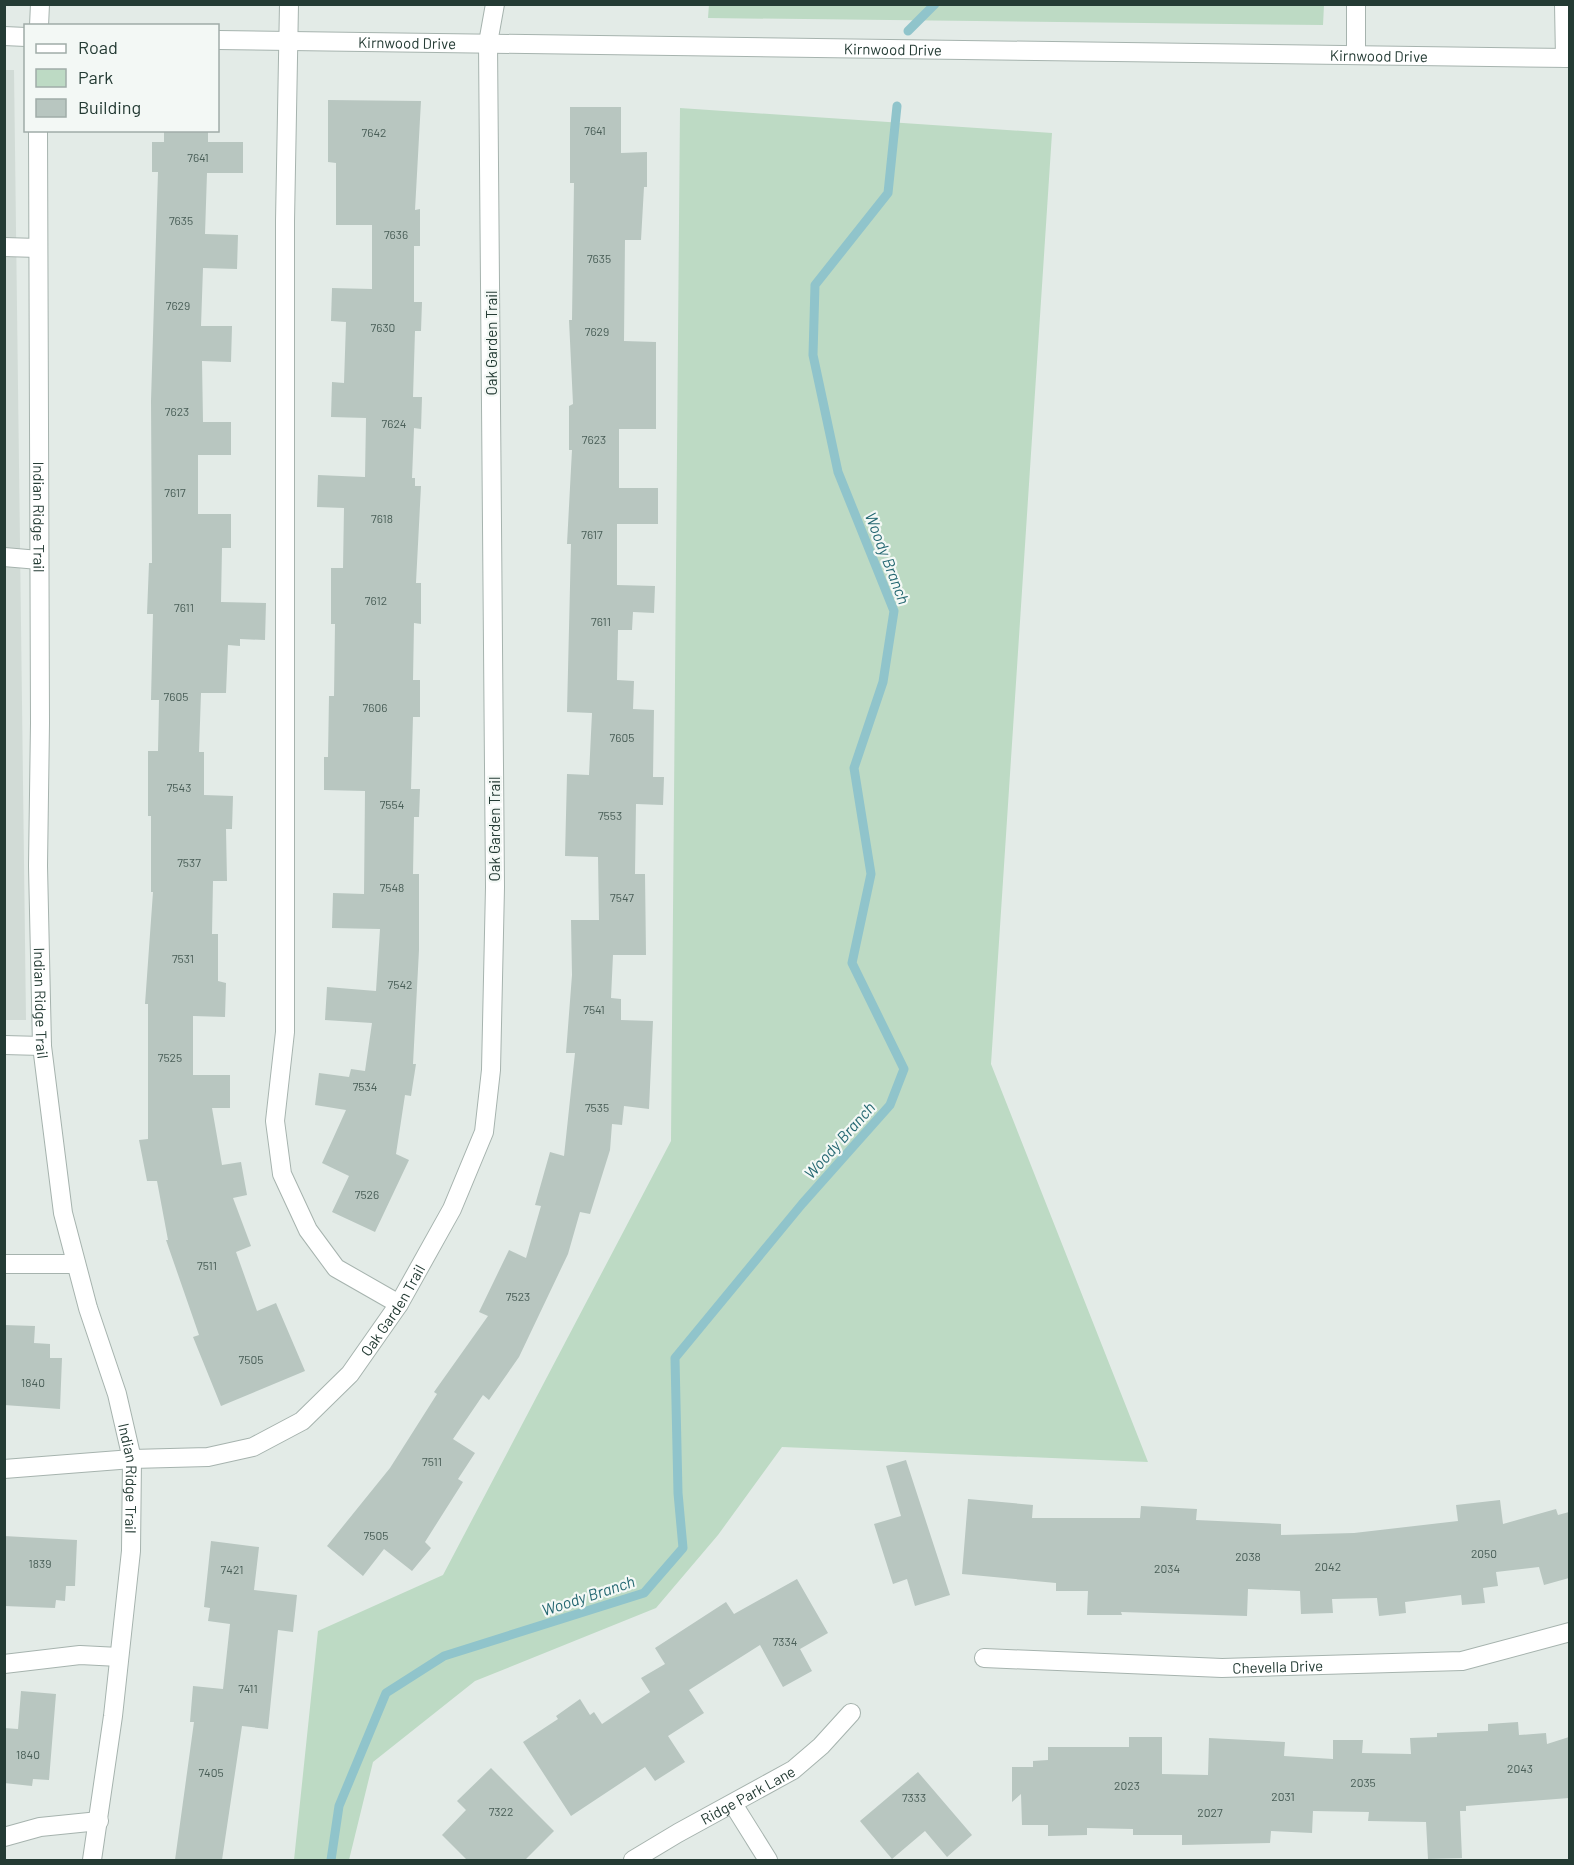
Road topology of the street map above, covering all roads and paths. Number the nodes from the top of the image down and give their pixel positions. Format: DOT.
graph roads {
  1 [pos="40,4"];
  2 [pos="289,4"];
  3 [pos="495,4"];
  4 [pos="1356,4"];
  5 [pos="1564,4"];
  6 [pos="39,24"];
  7 [pos="4,36"];
  8 [pos="24,37"];
  9 [pos="219,40"];
  10 [pos="289,40"];
  11 [pos="489,43"];
  12 [pos="1356,55"];
  13 [pos="1567,58"];
  14 [pos="38,132"];
  15 [pos="4,247"];
  16 [pos="38,248"];
  17 [pos="4,557"];
  18 [pos="39,560"];
  19 [pos="4,1044"];
  20 [pos="42,1046"];
  21 [pos="4,1264"];
  22 [pos="76,1264"];
  23 [pos="399,1304"];
  24 [pos="132,1459"];
  25 [pos="4,1469"];
  26 [pos="1569,1632"];
  27 [pos="119,1657"];
  28 [pos="984,1658"];
  29 [pos="4,1664"];
  30 [pos="851,1713"];
  31 [pos="733,1804"];
  32 [pos="99,1821"];
  33 [pos="4,1837"];
  34 [pos="92,1860"];
  35 [pos="633,1860"];
  36 [pos="768,1860"];
  1 -- 6 [label="street"];
  2 -- 10 [label="street"];
  3 -- 11 [label="street, Oak Garden Trail"];
  4 -- 12 [label="street"];
  5 -- 13 [label="street"];
  7 -- 8 [label="street"];
  9 -- 10 [label="street, Kirnwood Drive"];
  10 -- 11 [label="street, Kirnwood Drive"];
  10 -- 23 [label="street"];
  11 -- 12 [label="street, Kirnwood Drive"];
  11 -- 23 [label="street, Oak Garden Trail"];
  12 -- 13 [label="street, Kirnwood Drive"];
  14 -- 16 [label="street, Indian Ridge Trail"];
  15 -- 16 [label="street"];
  16 -- 18 [label="street, Indian Ridge Trail"];
  17 -- 18 [label="street"];
  18 -- 20 [label="street, Indian Ridge Trail"];
  19 -- 20 [label="street"];
  20 -- 22 [label="street, Indian Ridge Trail"];
  21 -- 22 [label="street"];
  22 -- 24 [label="street, Indian Ridge Trail"];
  23 -- 24 [label="street, Oak Garden Trail"];
  24 -- 25 [label="street, Oak Garden Trail"];
  24 -- 27 [label="street, Indian Ridge Trail"];
  26 -- 28 [label="street, Chevella Drive"];
  27 -- 29 [label="street"];
  27 -- 32 [label="street, Indian Ridge Trail"];
  30 -- 31 [label="street, Ridge Park Lane"];
  31 -- 35 [label="street, Ridge Park Lane"];
  31 -- 36 [label="street"];
  32 -- 33 [label="street"];
  32 -- 34 [label="street, Indian Ridge Trail"];
}
